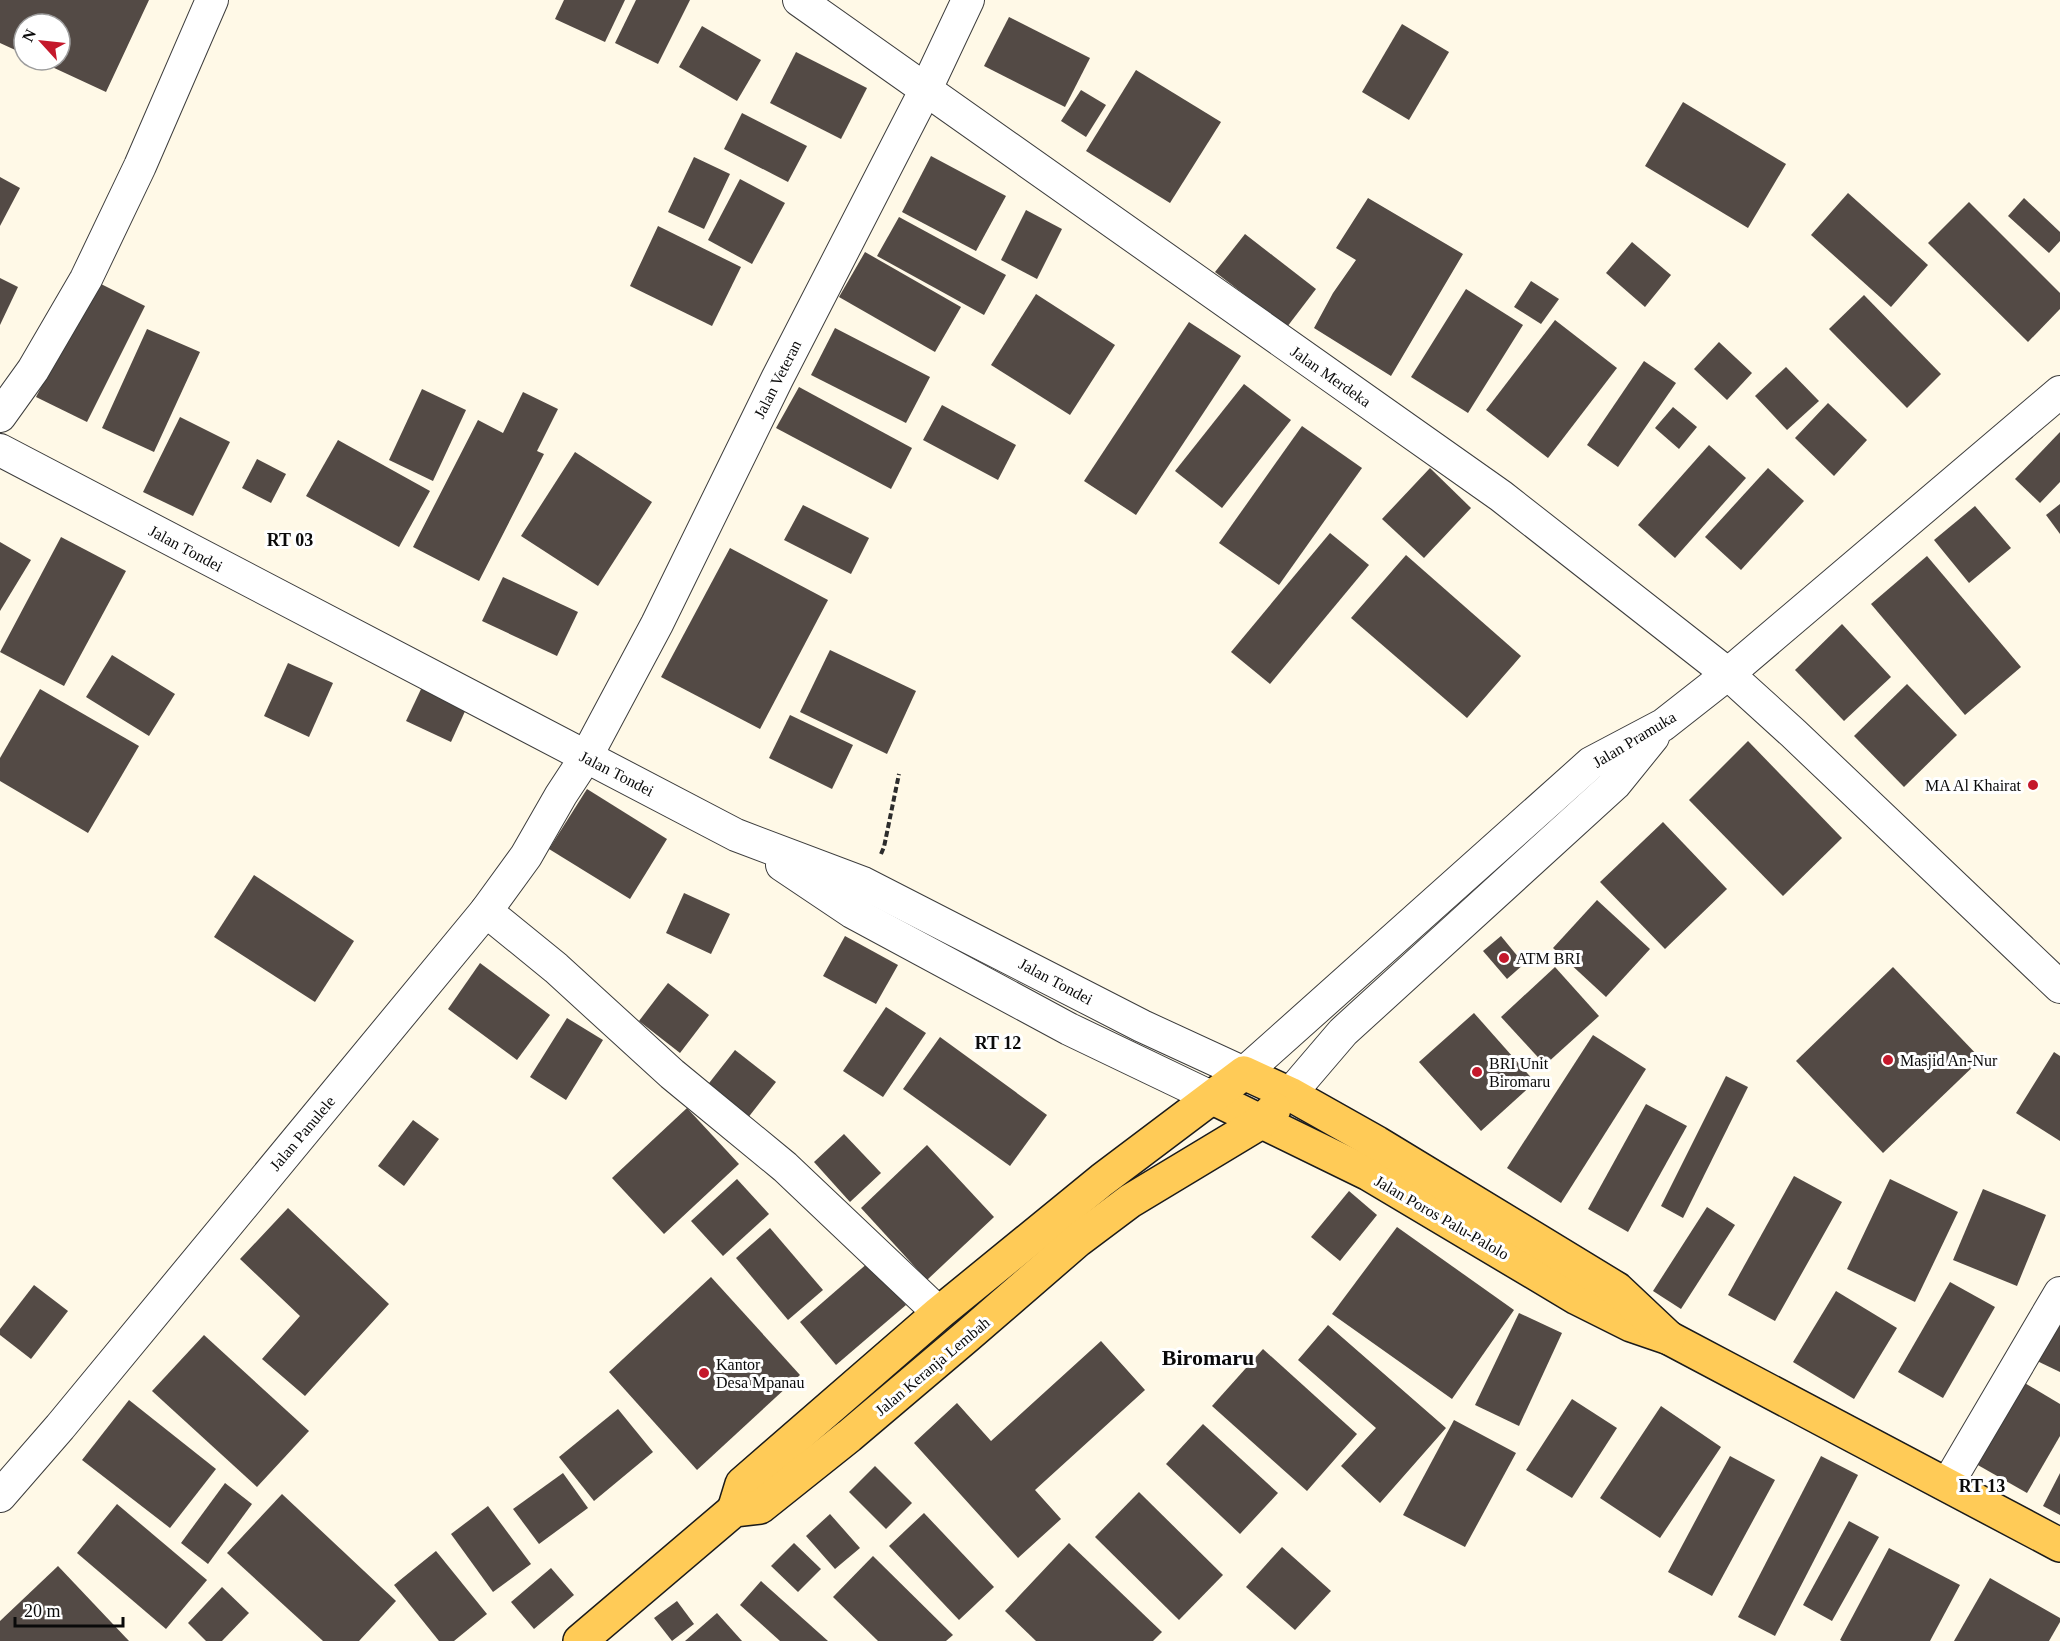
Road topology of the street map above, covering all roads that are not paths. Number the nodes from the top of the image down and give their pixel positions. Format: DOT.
graph roads {
  1 [pos="212,0"];
  2 [pos="799,0"];
  3 [pos="968,0"];
  4 [pos="926,89"];
  5 [pos="2060,392"];
  6 [pos="0,416"];
  7 [pos="0,450"];
  8 [pos="1728,674"];
  9 [pos="1663,725"];
  10 [pos="586,757"];
  11 [pos="736,835"];
  12 [pos="486,910"];
  13 [pos="2060,987"];
  14 [pos="1244,1073"];
  15 [pos="1290,1094"];
  16 [pos="1213,1098"];
  17 [pos="1261,1122"];
  18 [pos="2060,1293"];
  19 [pos="939,1312"];
  20 [pos="1669,1338"];
  21 [pos="1947,1485"];
  22 [pos="0,1496"];
  23 [pos="734,1510"];
  24 [pos="2060,1545"];
  25 [pos="580,1641"];
  1 -- 6 [label="street"];
  2 -- 4 [label="street, Jalan Merdeka"];
  3 -- 4 [label="street, Jalan Veteran"];
  4 -- 8 [label="street, Jalan Merdeka"];
  4 -- 10 [label="street, Jalan Veteran"];
  5 -- 8 [label="street, Jalan Pramuka"];
  7 -- 10 [label="street, Jalan Tondei"];
  8 -- 9 [label="street, Jalan Pramuka"];
  8 -- 13 [label="street, Jalan Merdeka"];
  9 -- 14 [label="street, Jalan Pramuka"];
  9 -- 15 [label="street"];
  10 -- 11 [label="street, Jalan Tondei"];
  10 -- 12 [label="street, Jalan Panulele"];
  11 -- 14 [label="street, Jalan Tondei"];
  11 -- 16 [label="street"];
  12 -- 19 [label="street"];
  12 -- 22 [label="street, Jalan Panulele"];
  14 -- 15 [label="main road, Jalan Poros Palu-Palolo"];
  14 -- 16 [label="main road"];
  15 -- 17 [label="main road, Jalan Keranja Lembah"];
  15 -- 20 [label="main road, Jalan Poros Palu-Palolo"];
  16 -- 17 [label="main road, Jalan Poros Palu-Palolo"];
  16 -- 19 [label="main road"];
  17 -- 20 [label="main road, Jalan Poros Palu-Palolo"];
  17 -- 23 [label="main road, Jalan Keranja Lembah"];
  18 -- 21 [label="street"];
  19 -- 23 [label="main road"];
  20 -- 21 [label="main road, Jalan Poros Palu-Palolo"];
  21 -- 24 [label="main road, Jalan Poros Palu-Palolo"];
  23 -- 25 [label="main road, Jalan Keranja Lembah"];
}
